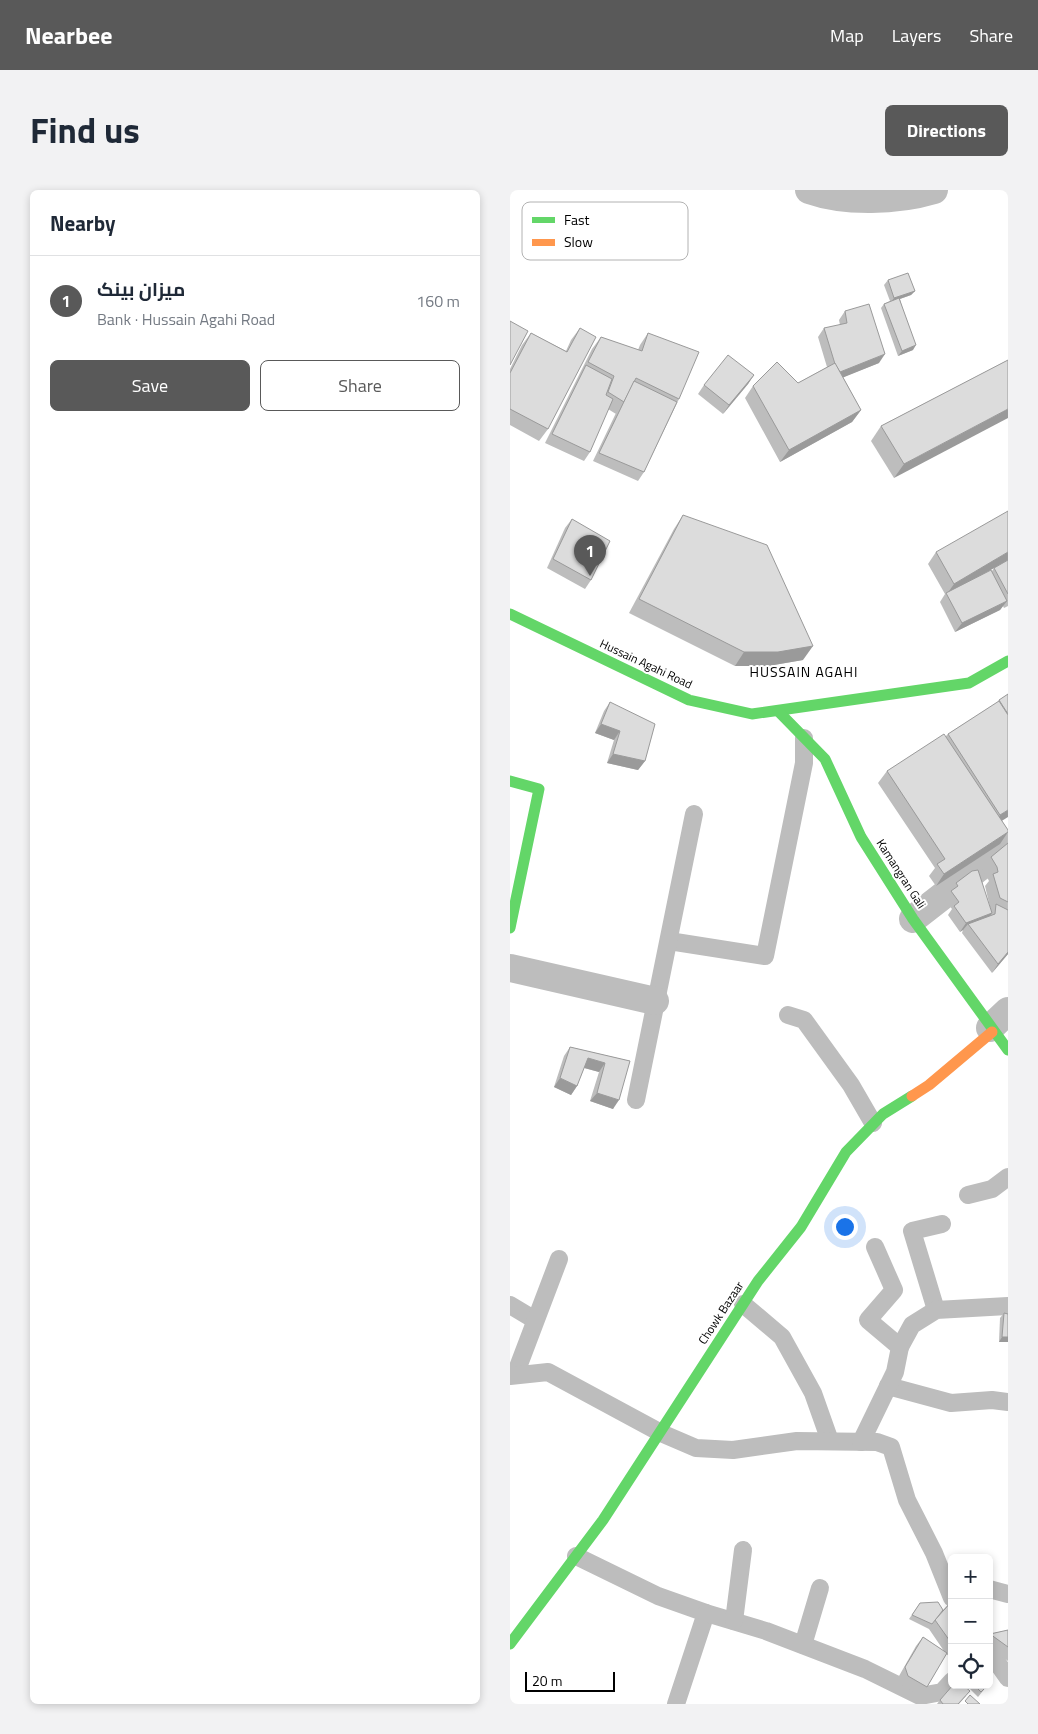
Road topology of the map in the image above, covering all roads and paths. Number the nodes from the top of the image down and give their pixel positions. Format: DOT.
graph roads {
  1 [pos="809,190"];
  2 [pos="934,190"];
  3 [pos="512,620"];
  4 [pos="1008,661"];
  5 [pos="778,711"];
  6 [pos="804,738"];
  7 [pos="510,781"];
  8 [pos="694,814"];
  9 [pos="1008,845"];
  10 [pos="913,918"];
  11 [pos="510,928"];
  12 [pos="669,941"];
  13 [pos="510,968"];
  14 [pos="654,1001"];
  15 [pos="788,1015"];
  16 [pos="997,1024"];
  17 [pos="1008,1050"];
  18 [pos="636,1100"];
  19 [pos="873,1123"];
  20 [pos="1008,1177"];
  21 [pos="968,1195"];
  22 [pos="942,1224"];
  23 [pos="875,1247"];
  24 [pos="559,1259"];
  25 [pos="743,1304"];
  26 [pos="510,1305"];
  27 [pos="1008,1306"];
  28 [pos="936,1310"];
  29 [pos="535,1320"];
  30 [pos="900,1347"];
  31 [pos="512,1375"];
  32 [pos="888,1386"];
  33 [pos="1008,1402"];
  34 [pos="661,1434"];
  35 [pos="830,1442"];
  36 [pos="862,1442"];
  37 [pos="743,1550"];
  38 [pos="576,1556"];
  39 [pos="947,1579"];
  40 [pos="820,1588"];
  41 [pos="993,1590"];
  42 [pos="1008,1594"];
  43 [pos="706,1613"];
  44 [pos="734,1621"];
  45 [pos="510,1644"];
  46 [pos="803,1645"];
  47 [pos="993,1657"];
  48 [pos="1008,1678"];
  49 [pos="948,1685"];
  50 [pos="676,1704"];
  1 -- 2 [label="street"];
  3 -- 5 [label="street, Hussain Agahi Road"];
  4 -- 5 [label="street, Hussain Agahi Road"];
  5 -- 6 [label="street, Kamangran Gali"];
  6 -- 10 [label="street, Kamangran Gali"];
  6 -- 12 [label="lane"];
  7 -- 11 [label="street"];
  8 -- 12 [label="lane"];
  9 -- 10 [label="street"];
  10 -- 16 [label="street, Kamangran Gali"];
  12 -- 14 [label="lane"];
  13 -- 14 [label="street"];
  14 -- 18 [label="lane"];
  15 -- 19 [label="lane"];
  16 -- 17 [label="street, Kamangran Gali"];
  16 -- 19 [label="street, Chowk Bazaar"];
  19 -- 25 [label="street, Chowk Bazaar"];
  20 -- 21 [label="lane"];
  22 -- 28 [label="lane"];
  23 -- 30 [label="lane"];
  24 -- 29 [label="lane"];
  25 -- 34 [label="street, Chowk Bazaar"];
  25 -- 35 [label="lane"];
  26 -- 29 [label="lane"];
  27 -- 28 [label="lane"];
  28 -- 30 [label="lane"];
  29 -- 31 [label="lane"];
  30 -- 32 [label="lane"];
  31 -- 34 [label="lane"];
  32 -- 33 [label="lane"];
  32 -- 36 [label="lane"];
  34 -- 35 [label="lane"];
  34 -- 38 [label="street, Chowk Bazaar"];
  35 -- 36 [label="lane"];
  36 -- 39 [label="lane"];
  37 -- 44 [label="lane"];
  38 -- 43 [label="lane"];
  38 -- 45 [label="street, Chowk Bazaar"];
  40 -- 46 [label="lane"];
  41 -- 42 [label="lane"];
  43 -- 44 [label="lane"];
  43 -- 50 [label="lane"];
  44 -- 46 [label="lane"];
  46 -- 49 [label="lane"];
  47 -- 48 [label="lane"];
}
